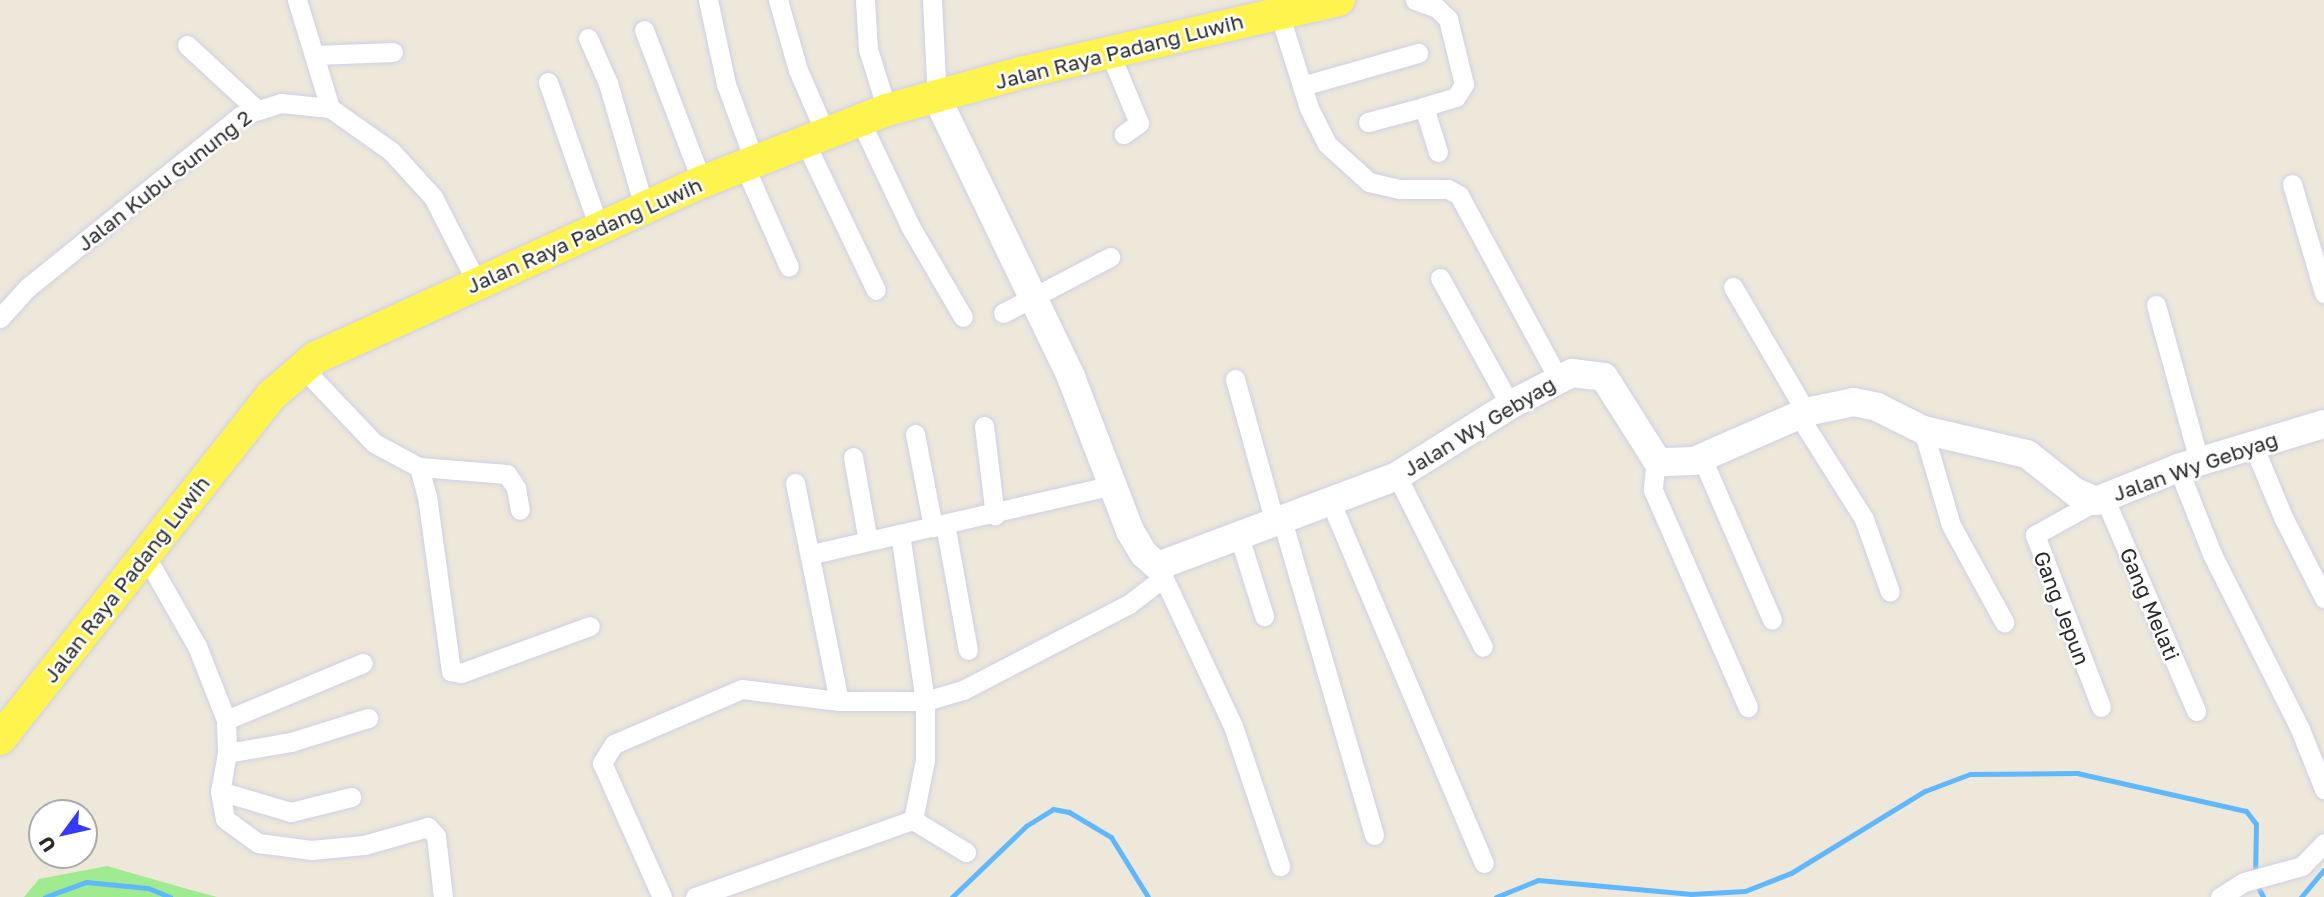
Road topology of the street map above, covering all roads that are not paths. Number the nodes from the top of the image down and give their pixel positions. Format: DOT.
graph roads {
  1 [pos="297,0"];
  2 [pos="708,0"];
  3 [pos="778,0"];
  4 [pos="865,0"];
  5 [pos="932,0"];
  6 [pos="1339,0"];
  7 [pos="1415,0"];
  8 [pos="1279,13"];
  9 [pos="644,30"];
  10 [pos="589,38"];
  11 [pos="187,45"];
  12 [pos="1108,51"];
  13 [pos="393,52"];
  14 [pos="1418,53"];
  15 [pos="315,55"];
  16 [pos="548,82"];
  17 [pos="1302,86"];
  18 [pos="937,98"];
  19 [pos="1424,107"];
  20 [pos="255,108"];
  21 [pos="330,108"];
  22 [pos="874,115"];
  23 [pos="1368,122"];
  24 [pos="1124,134"];
  25 [pos="815,136"];
  26 [pos="1438,152"];
  27 [pos="749,162"];
  28 [pos="702,182"];
  29 [pos="2292,184"];
  30 [pos="644,208"];
  31 [pos="598,228"];
  32 [pos="1110,257"];
  33 [pos="789,267"];
  34 [pos="1440,278"];
  35 [pos="477,283"];
  36 [pos="1733,287"];
  37 [pos="876,290"];
  38 [pos="2324,293"];
  39 [pos="1033,295"];
  40 [pos="2156,305"];
  41 [pos="1003,313"];
  42 [pos="963,317"];
  43 [pos="0,318"];
  44 [pos="301,366"];
  45 [pos="1558,378"];
  46 [pos="1235,379"];
  47 [pos="1510,405"];
  48 [pos="1803,414"];
  49 [pos="2324,424"];
  50 [pos="984,426"];
  51 [pos="1923,429"];
  52 [pos="915,434"];
  53 [pos="2253,444"];
  54 [pos="853,457"];
  55 [pos="1702,458"];
  56 [pos="1656,459"];
  57 [pos="2188,465"];
  58 [pos="419,467"];
  59 [pos="1397,476"];
  60 [pos="795,483"];
  61 [pos="1113,485"];
  62 [pos="2100,499"];
  63 [pos="1331,503"];
  64 [pos="520,510"];
  65 [pos="995,515"];
  66 [pos="1279,521"];
  67 [pos="939,526"];
  68 [pos="900,534"];
  69 [pos="1239,536"];
  70 [pos="868,541"];
  71 [pos="812,554"];
  72 [pos="145,555"];
  73 [pos="1161,572"];
  74 [pos="1890,592"];
  75 [pos="2324,598"];
  76 [pos="1264,616"];
  77 [pos="1772,620"];
  78 [pos="2004,622"];
  79 [pos="590,626"];
  80 [pos="1483,647"];
  81 [pos="968,650"];
  82 [pos="363,663"];
  83 [pos="839,701"];
  84 [pos="925,701"];
  85 [pos="1748,707"];
  86 [pos="2101,707"];
  87 [pos="2196,712"];
  88 [pos="368,718"];
  89 [pos="226,720"];
  90 [pos="0,739"];
  91 [pos="227,753"];
  92 [pos="2324,789"];
  93 [pos="220,791"];
  94 [pos="351,797"];
  95 [pos="914,820"];
  96 [pos="1374,835"];
  97 [pos="2324,843"];
  98 [pos="966,852"];
  99 [pos="1484,863"];
  100 [pos="1280,866"];
  101 [pos="715,893"];
  102 [pos="443,897"];
  103 [pos="662,897"];
  104 [pos="695,897"];
  105 [pos="2220,897"];
  1 -- 15 [label="street"];
  2 -- 27 [label="street"];
  3 -- 25 [label="street"];
  4 -- 22 [label="street"];
  5 -- 18 [label="street"];
  6 -- 8 [label="main road, Jalan Raya Padang Luwih"];
  7 -- 19 [label="street"];
  8 -- 12 [label="main road, Jalan Raya Padang Luwih"];
  8 -- 17 [label="street"];
  9 -- 28 [label="street"];
  10 -- 30 [label="street"];
  11 -- 20 [label="street"];
  12 -- 18 [label="main road, Jalan Raya Padang Luwih"];
  12 -- 24 [label="street"];
  13 -- 15 [label="street"];
  14 -- 17 [label="street"];
  15 -- 21 [label="street"];
  16 -- 31 [label="street"];
  17 -- 45 [label="street"];
  18 -- 22 [label="main road, Jalan Raya Padang Luwih"];
  18 -- 39 [label="street"];
  19 -- 23 [label="street"];
  19 -- 26 [label="street"];
  20 -- 21 [label="street, Jalan Kubu Gunung 2"];
  20 -- 43 [label="street, Jalan Kubu Gunung 2"];
  21 -- 35 [label="street, Jalan Kubu Gunung 2"];
  22 -- 25 [label="main road, Jalan Raya Padang Luwih"];
  22 -- 42 [label="street"];
  25 -- 27 [label="main road, Jalan Raya Padang Luwih"];
  25 -- 37 [label="street"];
  27 -- 28 [label="main road, Jalan Raya Padang Luwih"];
  27 -- 33 [label="street"];
  28 -- 30 [label="main road, Jalan Raya Padang Luwih"];
  29 -- 38 [label="street"];
  30 -- 31 [label="main road, Jalan Raya Padang Luwih"];
  31 -- 35 [label="main road, Jalan Raya Padang Luwih"];
  32 -- 39 [label="street"];
  34 -- 47 [label="street"];
  35 -- 44 [label="main road, Jalan Raya Padang Luwih"];
  36 -- 48 [label="street"];
  39 -- 41 [label="street"];
  39 -- 61 [label="street"];
  40 -- 57 [label="street"];
  44 -- 58 [label="street"];
  44 -- 72 [label="main road, Jalan Raya Padang Luwih"];
  45 -- 47 [label="street, Jalan Wy Gebyag"];
  45 -- 56 [label="street, Jalan Wy Gebyag"];
  46 -- 66 [label="street"];
  47 -- 59 [label="street, Jalan Wy Gebyag"];
  48 -- 51 [label="street, Jalan Wy Gebyag"];
  48 -- 55 [label="street, Jalan Wy Gebyag"];
  48 -- 74 [label="street"];
  49 -- 53 [label="street, Jalan Wy Gebyag"];
  50 -- 65 [label="street"];
  51 -- 62 [label="street, Jalan Wy Gebyag"];
  51 -- 78 [label="street"];
  52 -- 67 [label="street"];
  53 -- 57 [label="street, Jalan Wy Gebyag"];
  53 -- 75 [label="street"];
  54 -- 70 [label="street"];
  55 -- 56 [label="street, Jalan Wy Gebyag"];
  55 -- 77 [label="street"];
  56 -- 85 [label="street"];
  57 -- 62 [label="street, Jalan Wy Gebyag"];
  57 -- 92 [label="street"];
  58 -- 64 [label="street"];
  58 -- 79 [label="street"];
  59 -- 63 [label="street, Jalan Wy Gebyag"];
  59 -- 80 [label="street"];
  60 -- 71 [label="street"];
  61 -- 65 [label="street"];
  61 -- 73 [label="street"];
  62 -- 86 [label="street, Gang Jepun"];
  62 -- 87 [label="street, Gang Melati"];
  63 -- 66 [label="street, Jalan Wy Gebyag"];
  63 -- 99 [label="street"];
  65 -- 67 [label="street"];
  66 -- 69 [label="street, Jalan Wy Gebyag"];
  66 -- 96 [label="street"];
  67 -- 68 [label="street"];
  67 -- 81 [label="street"];
  68 -- 70 [label="street"];
  68 -- 84 [label="street"];
  69 -- 73 [label="street, Jalan Wy Gebyag"];
  69 -- 76 [label="street"];
  70 -- 71 [label="street"];
  71 -- 83 [label="street"];
  72 -- 89 [label="street"];
  72 -- 90 [label="main road, Jalan Raya Padang Luwih"];
  73 -- 84 [label="street"];
  73 -- 100 [label="street"];
  82 -- 89 [label="street"];
  83 -- 84 [label="street"];
  83 -- 103 [label="street"];
  84 -- 95 [label="street"];
  88 -- 91 [label="street"];
  89 -- 91 [label="street"];
  91 -- 93 [label="street"];
  93 -- 94 [label="street"];
  93 -- 102 [label="street"];
  95 -- 98 [label="street"];
  95 -- 101 [label="street"];
  97 -- 105 [label="street"];
  101 -- 104 [label="street"];
}
